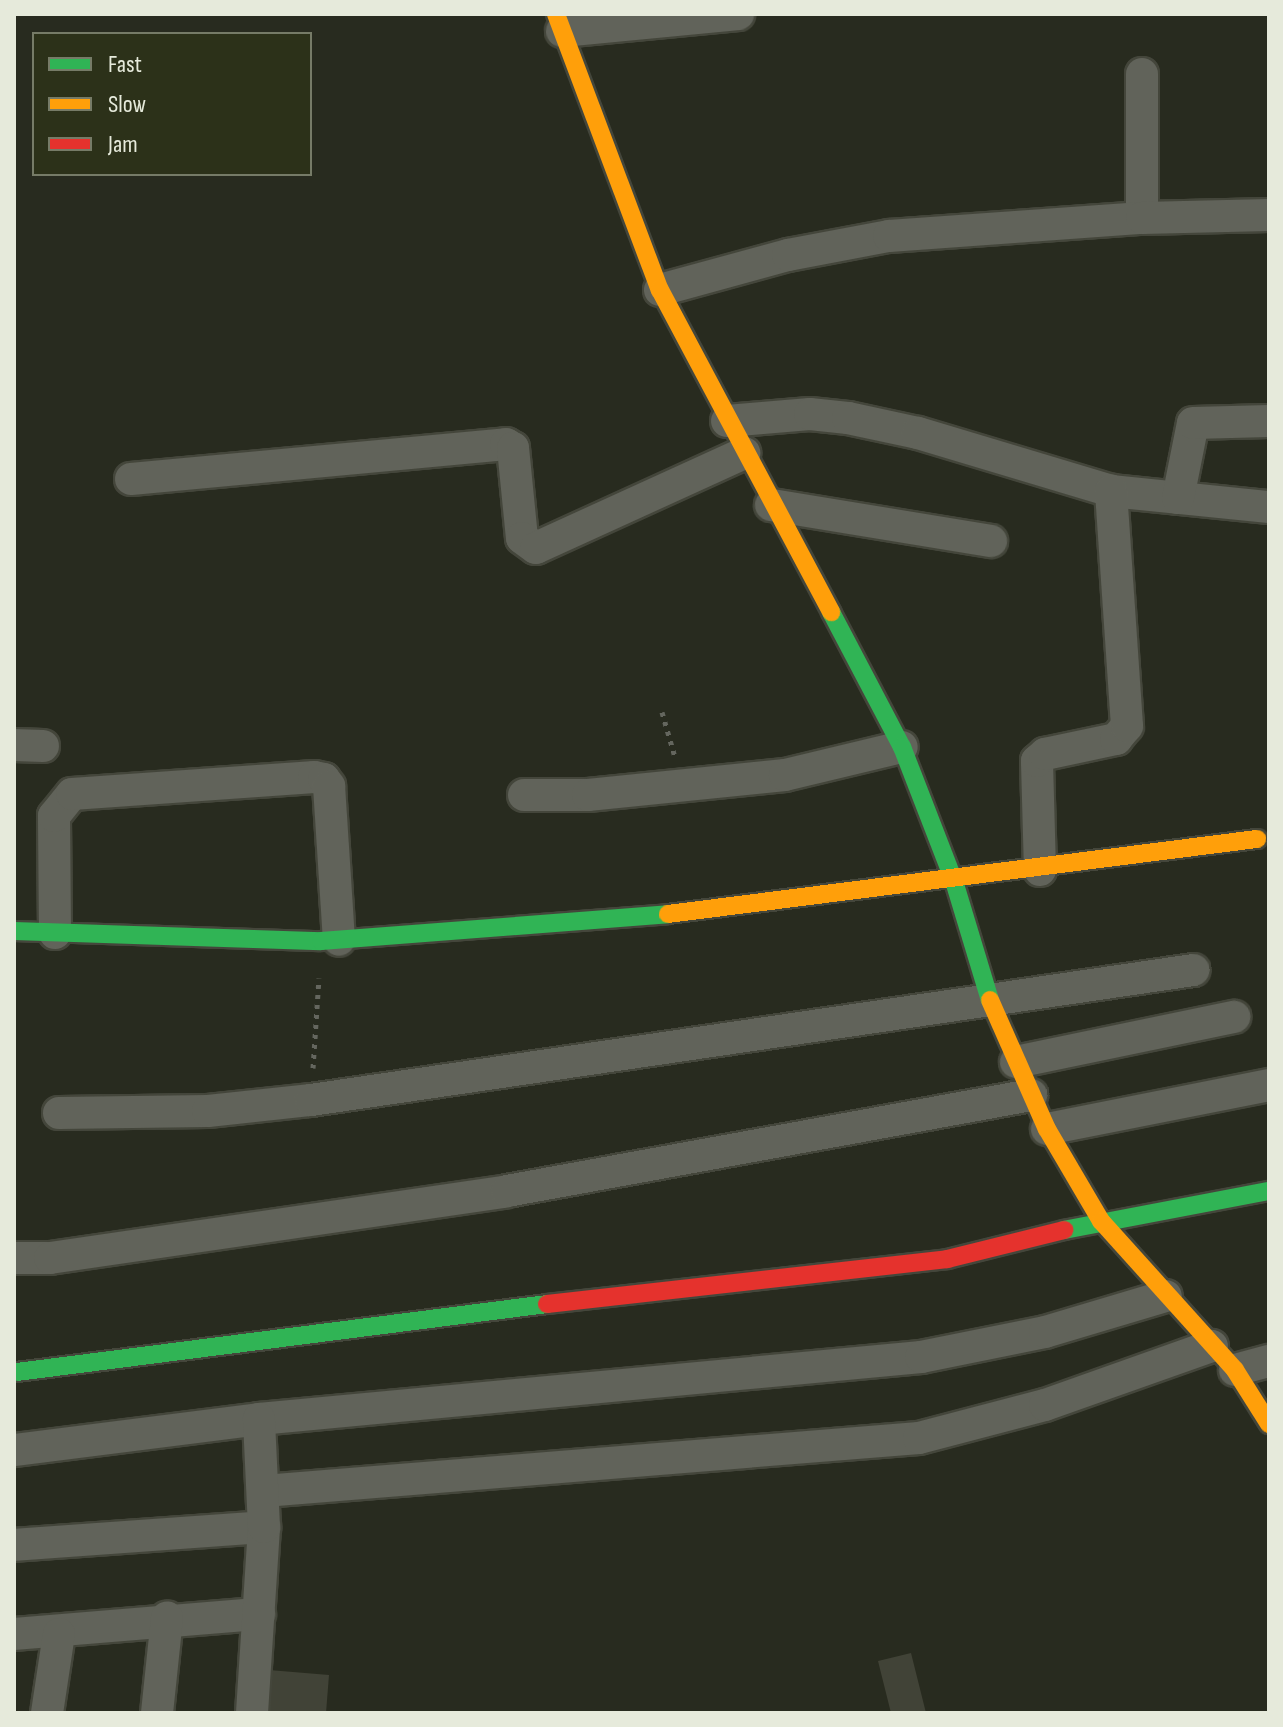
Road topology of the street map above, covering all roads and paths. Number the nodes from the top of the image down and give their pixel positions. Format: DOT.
graph roads {
  1 [pos="738,14"];
  2 [pos="559,23"];
  3 [pos="1142,74"];
  4 [pos="1269,215"];
  5 [pos="1142,218"];
  6 [pos="660,290"];
  7 [pos="727,421"];
  8 [pos="1269,421"];
  9 [pos="744,453"];
  10 [pos="131,479"];
  11 [pos="1111,491"];
  12 [pos="1178,498"];
  13 [pos="771,505"];
  14 [pos="1269,507"];
  15 [pos="991,541"];
  16 [pos="662,712"];
  17 [pos="902,747"];
  18 [pos="684,786"];
  19 [pos="524,795"];
  20 [pos="1257,839"];
  21 [pos="1040,870"];
  22 [pos="954,881"];
  23 [pos="14,931"];
  24 [pos="55,933"];
  25 [pos="330,941"];
  26 [pos="1193,970"];
  27 [pos="991,1002"];
  28 [pos="1234,1017"];
  29 [pos="1016,1062"];
  30 [pos="1269,1085"];
  31 [pos="1031,1095"];
  32 [pos="311,1100"];
  33 [pos="59,1113"];
  34 [pos="1047,1129"];
  35 [pos="1269,1191"];
  36 [pos="1101,1221"];
  37 [pos="14,1258"];
  38 [pos="1166,1296"];
  39 [pos="1212,1346"];
  40 [pos="1269,1361"];
  41 [pos="1235,1370"];
  42 [pos="17,1372"];
  43 [pos="259,1419"];
  44 [pos="1269,1424"];
  45 [pos="14,1450"];
  46 [pos="264,1491"];
  47 [pos="264,1527"];
  48 [pos="14,1545"];
  49 [pos="259,1614"];
  50 [pos="167,1618"];
  51 [pos="14,1634"];
  52 [pos="59,1634"];
  53 [pos="47,1713"];
  54 [pos="157,1713"];
  55 [pos="252,1713"];
  1 -- 2 [label="street"];
  2 -- 6 [label="street"];
  3 -- 5 [label="street"];
  4 -- 5 [label="street"];
  5 -- 6 [label="street"];
  6 -- 7 [label="street"];
  7 -- 9 [label="street"];
  7 -- 11 [label="street"];
  8 -- 12 [label="street"];
  9 -- 10 [label="street"];
  9 -- 13 [label="street"];
  11 -- 12 [label="street"];
  11 -- 21 [label="street"];
  12 -- 14 [label="street"];
  13 -- 15 [label="street"];
  13 -- 17 [label="street"];
  16 -- 18 [label="path"];
  17 -- 18 [label="street"];
  17 -- 22 [label="street"];
  18 -- 19 [label="street"];
  20 -- 21 [label="street"];
  21 -- 22 [label="street"];
  22 -- 25 [label="street"];
  22 -- 27 [label="street"];
  23 -- 24 [label="street"];
  24 -- 25 [label="street"];
  24 -- 25 [label="street"];
  25 -- 32 [label="path"];
  26 -- 27 [label="street"];
  27 -- 29 [label="street"];
  27 -- 32 [label="street"];
  28 -- 29 [label="street"];
  29 -- 31 [label="street"];
  30 -- 34 [label="street"];
  31 -- 34 [label="street"];
  31 -- 37 [label="street"];
  32 -- 33 [label="street"];
  34 -- 36 [label="street"];
  35 -- 36 [label="street"];
  36 -- 38 [label="street"];
  36 -- 42 [label="street"];
  38 -- 39 [label="street"];
  38 -- 43 [label="street"];
  39 -- 41 [label="street"];
  39 -- 46 [label="street"];
  40 -- 41 [label="street"];
  41 -- 44 [label="street"];
  43 -- 45 [label="street"];
  43 -- 46 [label="street"];
  46 -- 47 [label="street"];
  47 -- 48 [label="street"];
  47 -- 49 [label="street"];
  49 -- 50 [label="street"];
  49 -- 55 [label="street"];
  50 -- 52 [label="street"];
  50 -- 54 [label="street"];
  51 -- 52 [label="street"];
  52 -- 53 [label="street"];
}
